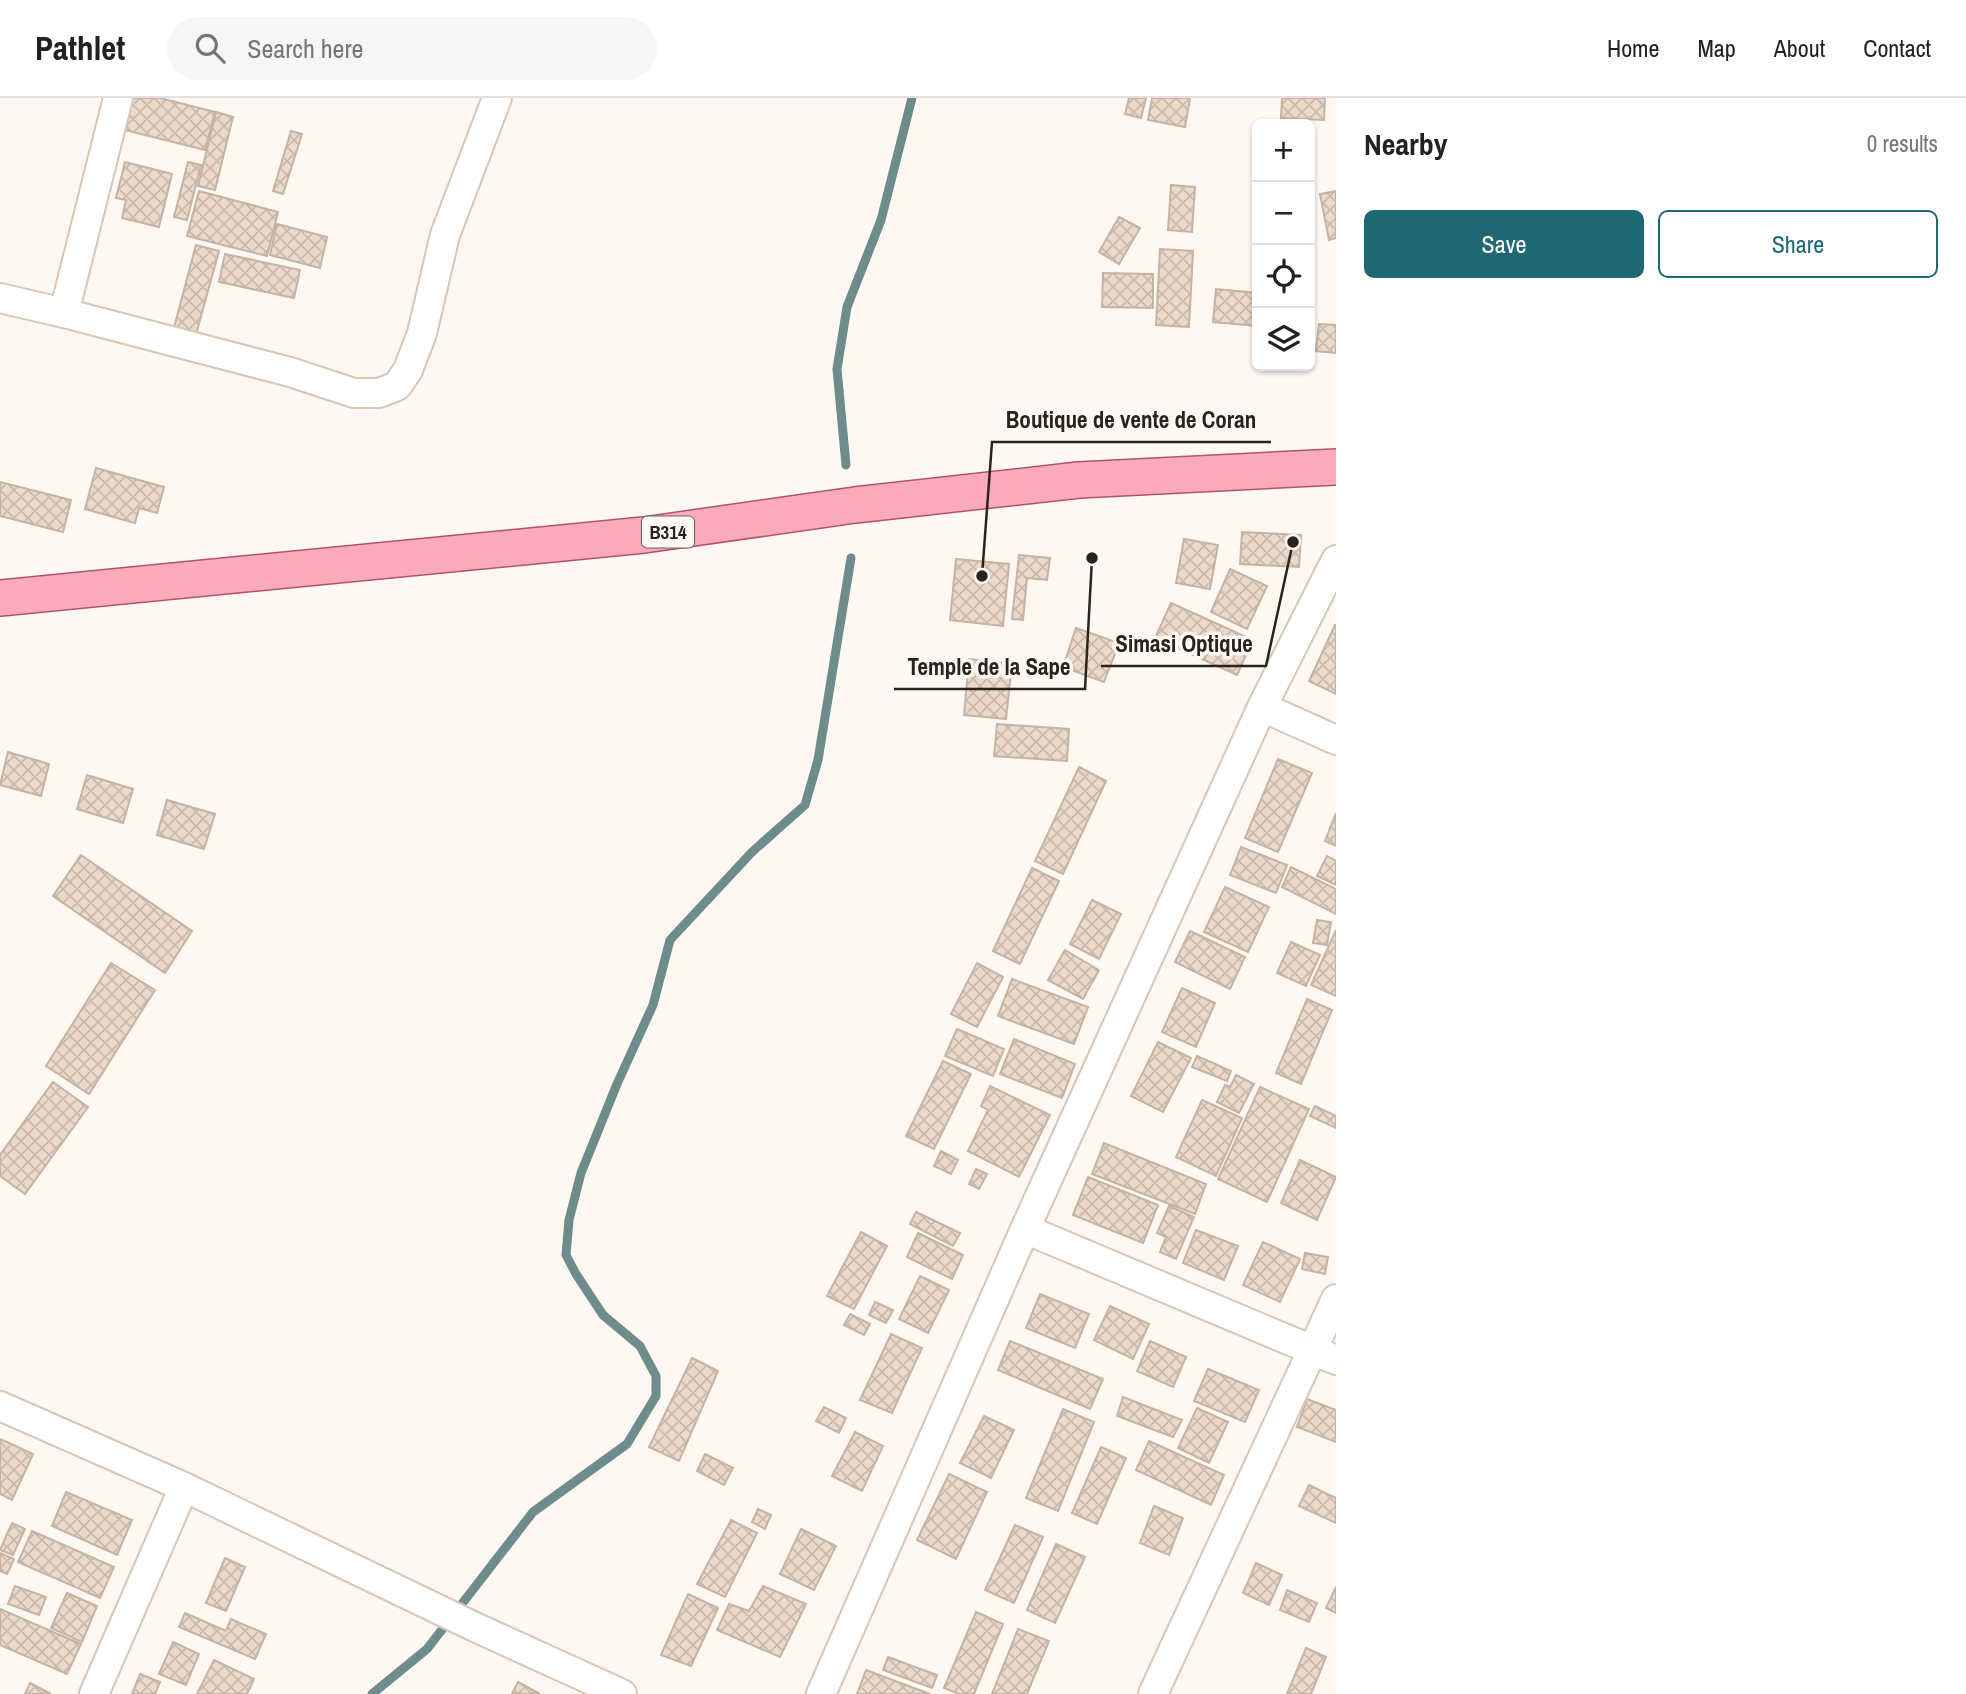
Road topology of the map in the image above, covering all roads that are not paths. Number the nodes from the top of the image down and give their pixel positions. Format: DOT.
graph roads {
  1 [pos="118,98"];
  2 [pos="497,98"];
  3 [pos="0,298"];
  4 [pos="64,313"];
  5 [pos="1336,467"];
  6 [pos="1336,560"];
  7 [pos="0,598"];
  8 [pos="1262,707"];
  9 [pos="1336,740"];
  10 [pos="1025,1229"];
  11 [pos="1336,1299"];
  12 [pos="1324,1354"];
  13 [pos="0,1406"];
  14 [pos="184,1486"];
  15 [pos="94,1694"];
  16 [pos="622,1694"];
  17 [pos="821,1694"];
  18 [pos="1153,1694"];
  1 -- 4 [label="street"];
  2 -- 4 [label="street"];
  3 -- 4 [label="street"];
  5 -- 7 [label="main road, B314"];
  6 -- 8 [label="street"];
  8 -- 9 [label="street"];
  8 -- 10 [label="street"];
  10 -- 12 [label="street"];
  10 -- 17 [label="street"];
  11 -- 12 [label="street"];
  12 -- 18 [label="street"];
  13 -- 14 [label="street"];
  14 -- 15 [label="street"];
  14 -- 16 [label="street"];
}
